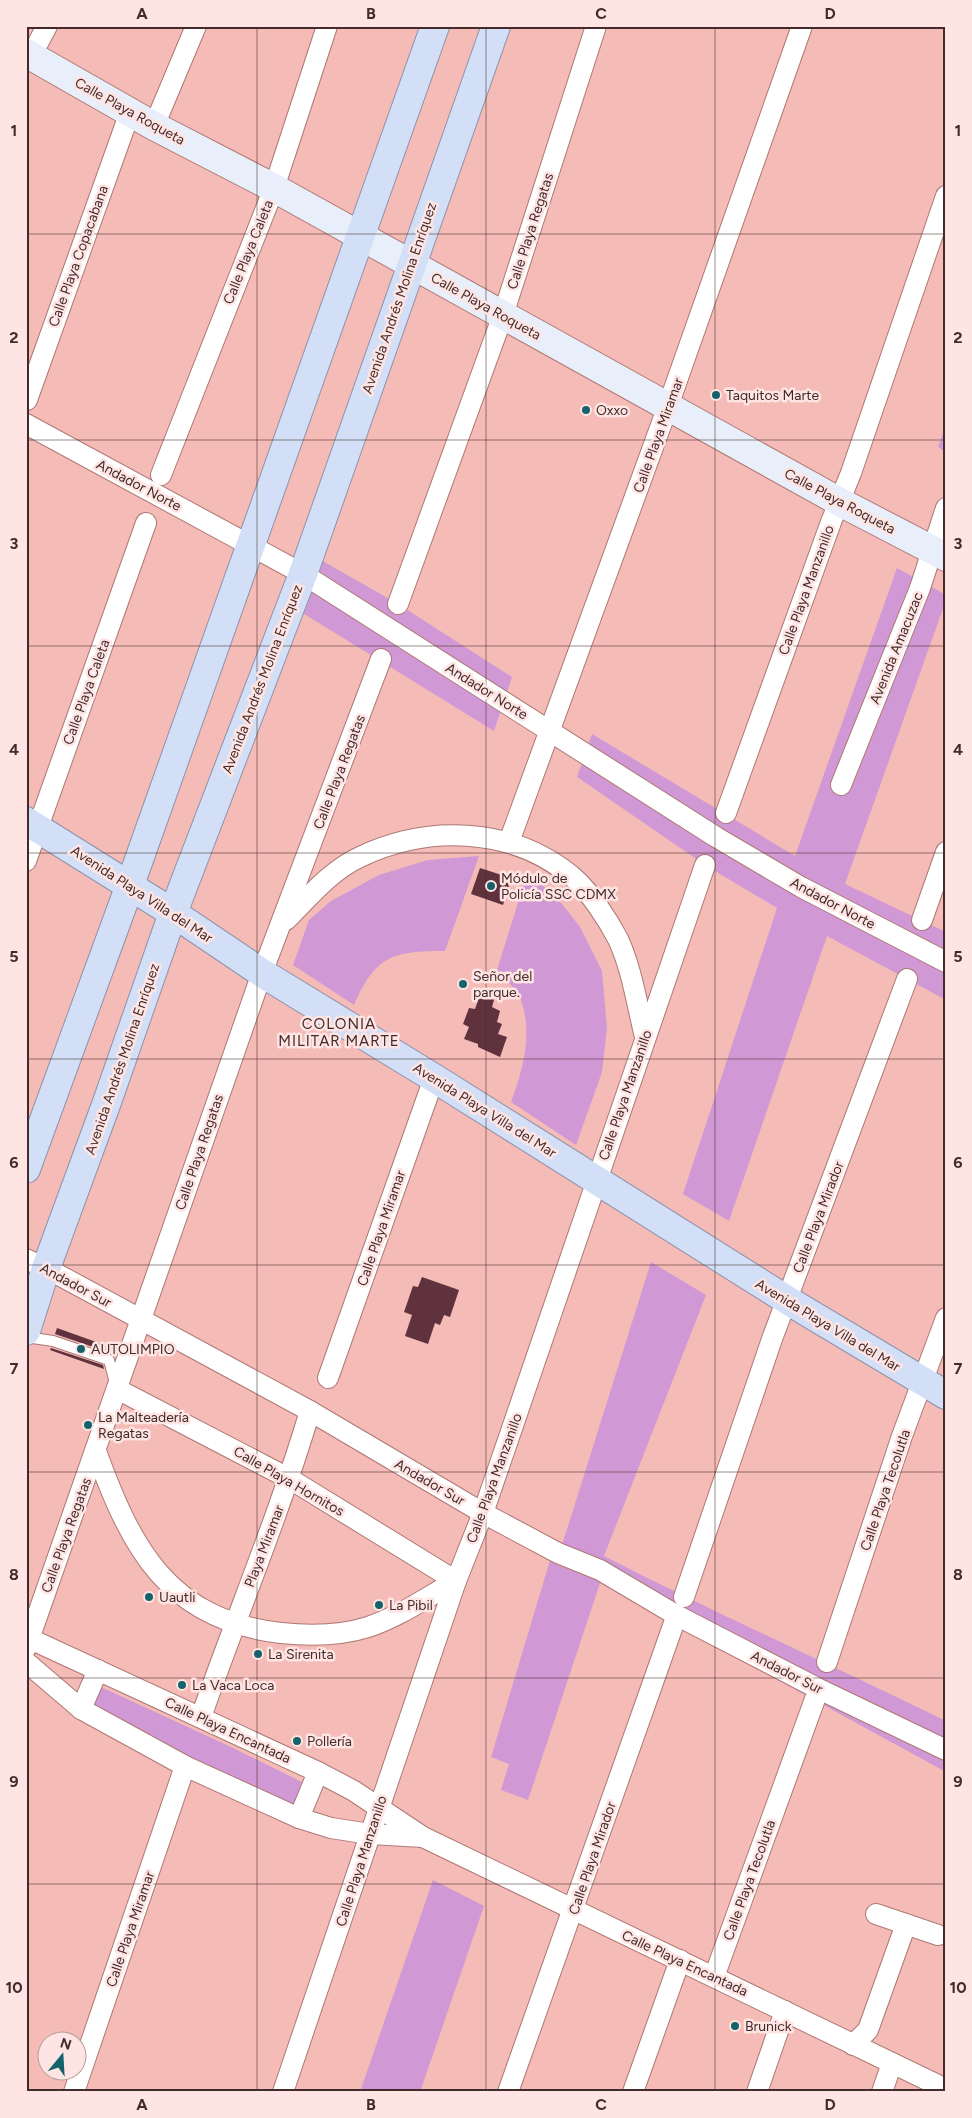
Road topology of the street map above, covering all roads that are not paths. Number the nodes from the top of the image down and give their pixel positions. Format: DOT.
graph roads {
  1 [pos="47,26"];
  2 [pos="196,26"];
  3 [pos="327,26"];
  4 [pos="435,26"];
  5 [pos="496,26"];
  6 [pos="596,26"];
  7 [pos="802,26"];
  8 [pos="29,54"];
  9 [pos="130,112"];
  10 [pos="154,126"];
  11 [pos="274,188"];
  12 [pos="946,196"];
  13 [pos="360,236"];
  14 [pos="411,265"];
  15 [pos="503,315"];
  16 [pos="27,400"];
  17 [pos="668,406"];
  18 [pos="26,424"];
  19 [pos="161,475"];
  20 [pos="840,502"];
  21 [pos="946,508"];
  22 [pos="146,523"];
  23 [pos="250,545"];
  24 [pos="939,553"];
  25 [pos="303,574"];
  26 [pos="398,604"];
  27 [pos="381,660"];
  28 [pos="550,730"];
  29 [pos="841,785"];
  30 [pos="726,813"];
  31 [pos="32,824"];
  32 [pos="509,842"];
  33 [pos="946,852"];
  34 [pos="26,861"];
  35 [pos="705,865"];
  36 [pos="130,885"];
  37 [pos="173,913"];
  38 [pos="922,920"];
  39 [pos="281,925"];
  40 [pos="946,962"];
  41 [pos="262,973"];
  42 [pos="907,979"];
  43 [pos="645,1038"];
  44 [pos="434,1078"];
  45 [pos="26,1169"];
  46 [pos="597,1180"];
  47 [pos="36,1263"];
  48 [pos="786,1300"];
  49 [pos="946,1318"];
  50 [pos="140,1319"];
  51 [pos="26,1332"];
  52 [pos="26,1338"];
  53 [pos="328,1378"];
  54 [pos="922,1382"];
  55 [pos="117,1389"];
  56 [pos="946,1395"];
  57 [pos="310,1411"];
  58 [pos="96,1451"];
  59 [pos="290,1479"];
  60 [pos="483,1513"];
  61 [pos="456,1581"];
  62 [pos="684,1597"];
  63 [pos="234,1624"];
  64 [pos="674,1624"];
  65 [pos="27,1641"];
  66 [pos="26,1662"];
  67 [pos="827,1662"];
  68 [pos="98,1670"];
  69 [pos="815,1699"];
  70 [pos="81,1709"];
  71 [pos="201,1717"];
  72 [pos="946,1750"];
  73 [pos="185,1766"];
  74 [pos="318,1772"];
  75 [pos="379,1806"];
  76 [pos="299,1818"];
  77 [pos="370,1834"];
  78 [pos="423,1837"];
  79 [pos="574,1910"];
  80 [pos="876,1914"];
  81 [pos="906,1924"];
  82 [pos="938,1935"];
  83 [pos="680,1960"];
  84 [pos="714,1976"];
  85 [pos="785,2011"];
  86 [pos="853,2045"];
  87 [pos="892,2063"];
  88 [pos="946,2089"];
  89 [pos="74,2092"];
  90 [pos="283,2092"];
  91 [pos="508,2092"];
  92 [pos="633,2092"];
  93 [pos="757,2092"];
  94 [pos="882,2092"];
  1 -- 8 [label="street"];
  2 -- 10 [label="street"];
  3 -- 11 [label="street, Calle Playa Caleta"];
  4 -- 13 [label="main road"];
  5 -- 14 [label="main road, Avenida Andrés Molina Enríquez"];
  6 -- 15 [label="street, Calle Playa Regatas"];
  7 -- 17 [label="street, Calle Playa Miramar"];
  8 -- 9 [label="street, Calle Playa Roqueta"];
  9 -- 10 [label="street, Calle Playa Roqueta"];
  9 -- 16 [label="street, Calle Playa Copacabana"];
  10 -- 11 [label="street, Calle Playa Roqueta"];
  11 -- 13 [label="street, Calle Playa Roqueta"];
  11 -- 19 [label="street, Calle Playa Caleta"];
  12 -- 20 [label="street, Calle Playa Manzanillo"];
  13 -- 14 [label="street, Calle Playa Roqueta"];
  13 -- 23 [label="main road"];
  14 -- 15 [label="street, Calle Playa Roqueta"];
  14 -- 25 [label="main road, Avenida Andrés Molina Enríquez"];
  15 -- 17 [label="street, Calle Playa Roqueta"];
  15 -- 26 [label="street, Calle Playa Regatas"];
  17 -- 20 [label="street, Calle Playa Roqueta"];
  17 -- 28 [label="street, Calle Playa Miramar"];
  18 -- 23 [label="street, Andador Norte"];
  20 -- 24 [label="street, Calle Playa Roqueta"];
  20 -- 30 [label="street, Calle Playa Manzanillo"];
  21 -- 24 [label="street, Avenida Amacuzac"];
  22 -- 31 [label="street, Calle Playa Caleta"];
  23 -- 25 [label="street, Andador Norte"];
  23 -- 36 [label="main road"];
  24 -- 29 [label="street, Avenida Amacuzac"];
  25 -- 28 [label="street, Andador Norte"];
  25 -- 37 [label="main road, Avenida Andrés Molina Enríquez"];
  27 -- 39 [label="street, Calle Playa Regatas"];
  28 -- 32 [label="street, Calle Playa Miramar"];
  28 -- 40 [label="street, Andador Norte"];
  31 -- 34 [label="street, Calle Playa Caleta"];
  31 -- 36 [label="main road, Avenida Playa Villa del Mar"];
  32 -- 39 [label="street"];
  32 -- 43 [label="street"];
  33 -- 38 [label="street"];
  35 -- 43 [label="street, Calle Playa Manzanillo"];
  36 -- 37 [label="main road, Avenida Playa Villa del Mar"];
  36 -- 45 [label="main road"];
  37 -- 41 [label="main road, Avenida Playa Villa del Mar"];
  37 -- 47 [label="main road, Avenida Andrés Molina Enríquez"];
  39 -- 41 [label="street, Calle Playa Regatas"];
  41 -- 44 [label="main road, Avenida Playa Villa del Mar"];
  41 -- 50 [label="street, Calle Playa Regatas"];
  42 -- 48 [label="street, Calle Playa Mirador"];
  43 -- 46 [label="street, Calle Playa Manzanillo"];
  44 -- 46 [label="main road, Avenida Playa Villa del Mar"];
  44 -- 53 [label="street, Calle Playa Miramar"];
  46 -- 48 [label="main road, Avenida Playa Villa del Mar"];
  46 -- 60 [label="street, Calle Playa Manzanillo"];
  47 -- 50 [label="street, Andador Sur"];
  47 -- 51 [label="main road, Avenida Andrés Molina Enríquez"];
  48 -- 54 [label="main road, Avenida Playa Villa del Mar"];
  48 -- 62 [label="street, Calle Playa Mirador"];
  49 -- 54 [label="street, Calle Playa Tecolutla"];
  50 -- 55 [label="street, Calle Playa Regatas"];
  50 -- 57 [label="street, Andador Sur"];
  52 -- 55 [label="lane"];
  54 -- 56 [label="main road, Avenida Playa Villa del Mar"];
  54 -- 67 [label="street, Calle Playa Tecolutla"];
  55 -- 58 [label="street, Calle Playa Regatas"];
  55 -- 59 [label="street, Calle Playa Hornitos"];
  57 -- 59 [label="street, Playa Miramar"];
  57 -- 60 [label="street, Andador Sur"];
  58 -- 63 [label="street"];
  58 -- 65 [label="street, Calle Playa Regatas"];
  59 -- 61 [label="street, Calle Playa Hornitos"];
  59 -- 63 [label="street, Playa Miramar"];
  60 -- 61 [label="street, Calle Playa Manzanillo"];
  60 -- 72 [label="street, Andador Sur"];
  61 -- 63 [label="street"];
  61 -- 75 [label="street, Calle Playa Manzanillo"];
  63 -- 71 [label="street"];
  64 -- 79 [label="street, Calle Playa Mirador"];
  65 -- 68 [label="street, Calle Playa Encantada"];
  66 -- 70 [label="street, Calle Playa Encantada"];
  68 -- 70 [label="street"];
  68 -- 71 [label="street, Calle Playa Encantada"];
  69 -- 84 [label="street, Calle Playa Tecolutla"];
  70 -- 73 [label="street, Calle Playa Encantada"];
  71 -- 74 [label="street, Calle Playa Encantada"];
  73 -- 76 [label="street, Calle Playa Encantada"];
  73 -- 89 [label="street, Calle Playa Miramar"];
  74 -- 75 [label="street, Calle Playa Encantada"];
  74 -- 76 [label="street"];
  75 -- 77 [label="street, Calle Playa Manzanillo"];
  75 -- 78 [label="street, Calle Playa Encantada"];
  76 -- 77 [label="street, Calle Playa Encantada"];
  77 -- 78 [label="street, Calle Playa Encantada"];
  77 -- 90 [label="street, Calle Playa Manzanillo"];
  78 -- 79 [label="street, Calle Playa Encantada"];
  79 -- 83 [label="street, Calle Playa Encantada"];
  79 -- 91 [label="street, Calle Playa Mirador"];
  80 -- 81 [label="street"];
  81 -- 82 [label="street"];
  81 -- 86 [label="street"];
  83 -- 84 [label="street, Calle Playa Encantada"];
  83 -- 92 [label="street"];
  84 -- 85 [label="street, Calle Playa Encantada"];
  85 -- 86 [label="street, Calle Playa Encantada"];
  85 -- 93 [label="street"];
  86 -- 87 [label="street, Calle Playa Encantada"];
  87 -- 88 [label="street, Calle Playa Encantada"];
  87 -- 94 [label="street"];
}
